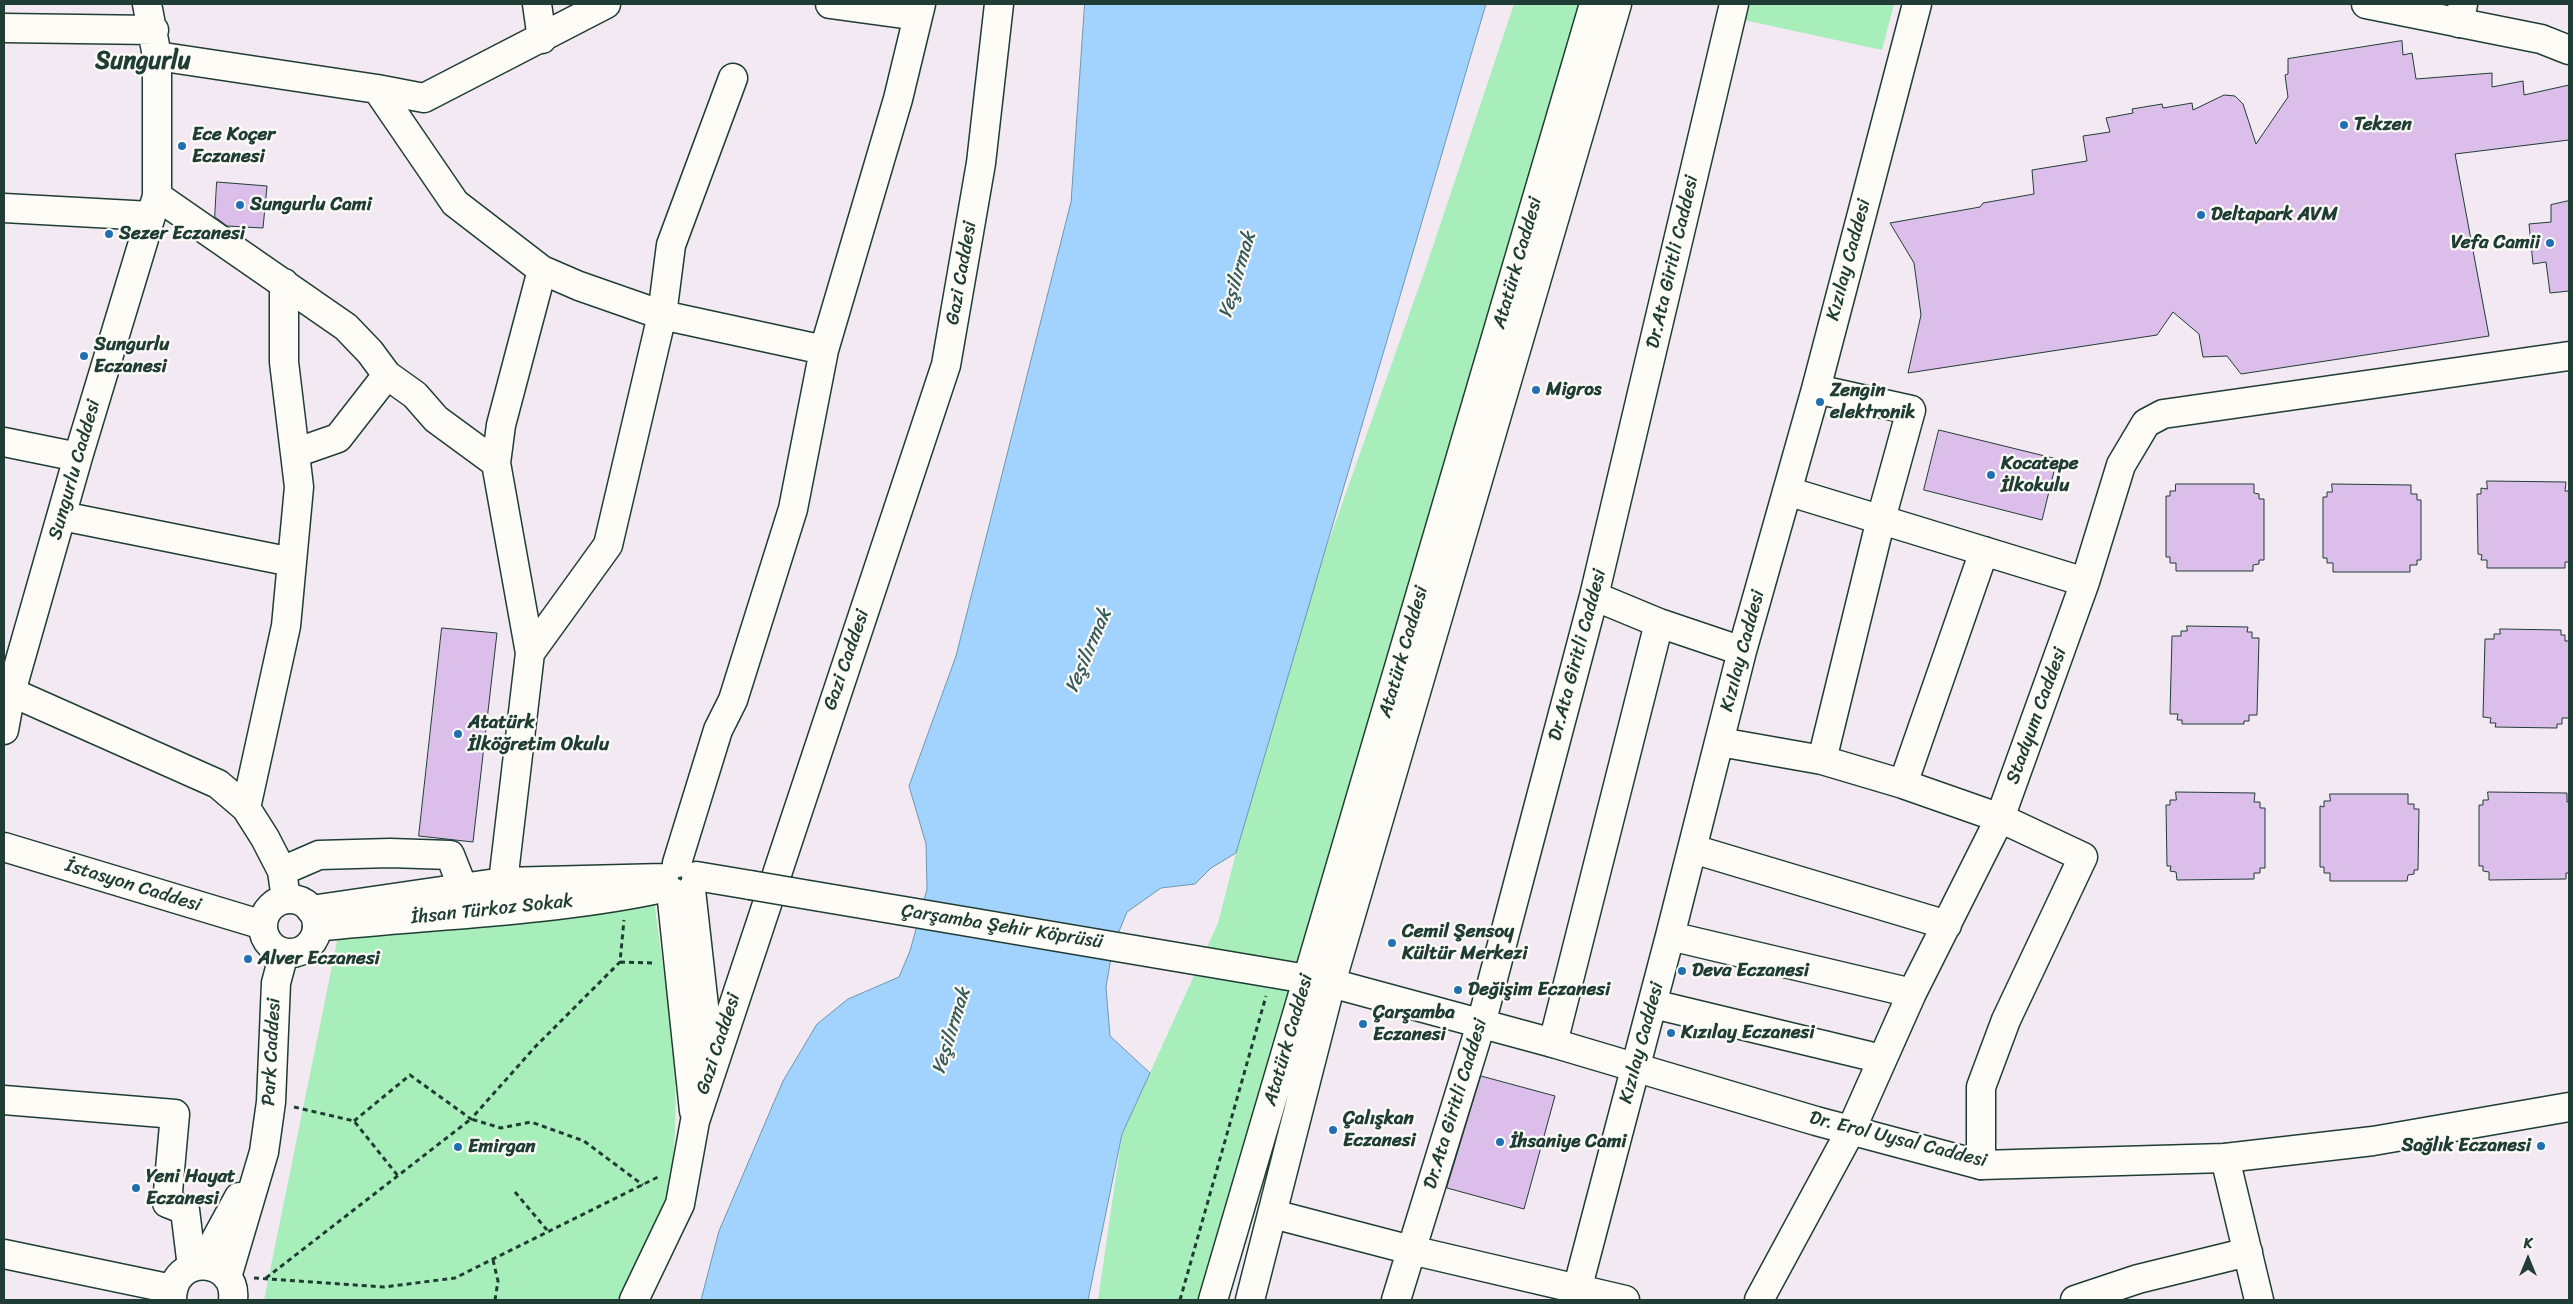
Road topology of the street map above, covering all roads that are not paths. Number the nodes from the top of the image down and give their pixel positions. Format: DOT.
graph roads {
  1 [pos="148,4"];
  2 [pos="537,4"];
  3 [pos="606,4"];
  4 [pos="830,4"];
  5 [pos="999,4"];
  6 [pos="1594,4"];
  7 [pos="1617,4"];
  8 [pos="1734,4"];
  9 [pos="1917,4"];
  10 [pos="2366,4"];
  11 [pos="920,10"];
  12 [pos="2461,13"];
  13 [pos="4,28"];
  14 [pos="542,39"];
  15 [pos="2541,39"];
  16 [pos="2569,39"];
  17 [pos="156,43"];
  18 [pos="2569,50"];
  19 [pos="733,78"];
  20 [pos="377,89"];
  21 [pos="154,206"];
  22 [pos="4,208"];
  23 [pos="542,270"];
  24 [pos="284,283"];
  25 [pos="662,315"];
  26 [pos="824,350"];
  27 [pos="2569,356"];
  28 [pos="387,375"];
  29 [pos="1816,388"];
  30 [pos="4,442"];
  31 [pos="295,453"];
  32 [pos="78,457"];
  33 [pos="496,463"];
  34 [pos="1787,491"];
  35 [pos="62,516"];
  36 [pos="1881,519"];
  37 [pos="1984,551"];
  38 [pos="292,562"];
  39 [pos="2085,582"];
  40 [pos="1594,596"];
  41 [pos="1659,623"];
  42 [pos="1742,651"];
  43 [pos="530,653"];
  44 [pos="7,692"];
  45 [pos="4,730"];
  46 [pos="1720,742"];
  47 [pos="1822,760"];
  48 [pos="1904,784"];
  49 [pos="246,808"];
  50 [pos="2000,818"];
  51 [pos="4,847"];
  52 [pos="1693,849"];
  53 [pos="282,871"];
  54 [pos="680,879"];
  55 [pos="503,882"];
  56 [pos="463,888"];
  57 [pos="286,899"];
  58 [pos="502,910"];
  59 [pos="314,919"];
  60 [pos="262,925"];
  61 [pos="1947,925"];
  62 [pos="1670,936"];
  63 [pos="284,953"];
  64 [pos="1319,981"];
  65 [pos="1912,993"];
  66 [pos="1653,1004"];
  67 [pos="1480,1024"];
  68 [pos="1553,1043"];
  69 [pos="1882,1059"];
  70 [pos="711,1069"];
  71 [pos="1636,1069"];
  72 [pos="4,1100"];
  73 [pos="2569,1107"];
  74 [pos="694,1121"];
  75 [pos="1851,1130"];
  76 [pos="264,1152"];
  77 [pos="2226,1158"];
  78 [pos="1981,1165"];
  79 [pos="1272,1214"];
  80 [pos="1411,1250"];
  81 [pos="2248,1252"];
  82 [pos="4,1254"];
  83 [pos="197,1266"];
  84 [pos="242,1290"];
  85 [pos="172,1295"];
  86 [pos="1577,1295"];
  87 [pos="634,1300"];
  88 [pos="1213,1300"];
  89 [pos="1250,1300"];
  90 [pos="1396,1300"];
  91 [pos="1626,1300"];
  92 [pos="1759,1300"];
  93 [pos="2075,1300"];
  94 [pos="2259,1300"];
  1 -- 17 [label="street, Sungurlu Caddesi"];
  2 -- 14 [label="street"];
  3 -- 14 [label="street"];
  4 -- 11 [label="street"];
  5 -- 70 [label="street, Gazi Caddesi"];
  6 -- 64 [label="street, Atatürk Caddesi"];
  7 -- 64 [label="street, Atatürk Caddesi"];
  8 -- 40 [label="street, Dr.Ata Giritli Caddesi"];
  9 -- 29 [label="street, Kızılay Caddesi"];
  10 -- 12 [label="street"];
  11 -- 26 [label="street"];
  12 -- 15 [label="street"];
  13 -- 17 [label="street"];
  14 -- 20 [label="street"];
  15 -- 16 [label="street"];
  15 -- 18 [label="street"];
  17 -- 20 [label="street"];
  17 -- 21 [label="street, Sungurlu Caddesi"];
  19 -- 25 [label="street"];
  20 -- 23 [label="street"];
  21 -- 22 [label="street"];
  21 -- 24 [label="street"];
  21 -- 32 [label="street, Sungurlu Caddesi"];
  23 -- 25 [label="street"];
  23 -- 33 [label="street"];
  24 -- 28 [label="street"];
  24 -- 31 [label="street"];
  25 -- 26 [label="street"];
  25 -- 43 [label="street"];
  26 -- 54 [label="street"];
  27 -- 39 [label="street, Stadyum Caddesi"];
  28 -- 31 [label="street"];
  28 -- 33 [label="street"];
  29 -- 34 [label="street, Kızılay Caddesi"];
  29 -- 36 [label="street"];
  30 -- 32 [label="street"];
  31 -- 38 [label="street"];
  32 -- 35 [label="street, Sungurlu Caddesi"];
  33 -- 43 [label="street"];
  34 -- 36 [label="street"];
  34 -- 42 [label="street, Kızılay Caddesi"];
  35 -- 38 [label="street"];
  35 -- 44 [label="street, Sungurlu Caddesi"];
  36 -- 37 [label="street"];
  36 -- 47 [label="street"];
  37 -- 39 [label="street"];
  37 -- 48 [label="street"];
  38 -- 49 [label="street"];
  39 -- 50 [label="street, Stadyum Caddesi"];
  40 -- 41 [label="street"];
  40 -- 67 [label="street, Dr.Ata Giritli Caddesi"];
  41 -- 42 [label="street"];
  41 -- 68 [label="street"];
  42 -- 46 [label="street, Kızılay Caddesi"];
  43 -- 55 [label="street"];
  44 -- 45 [label="street, Sungurlu Caddesi"];
  44 -- 49 [label="street"];
  46 -- 47 [label="street"];
  46 -- 52 [label="street, Kızılay Caddesi"];
  47 -- 48 [label="street"];
  48 -- 50 [label="street"];
  49 -- 53 [label="street"];
  50 -- 61 [label="street, Stadyum Caddesi"];
  50 -- 78 [label="street"];
  51 -- 60 [label="street, İstasyon Caddesi"];
  52 -- 61 [label="street"];
  52 -- 62 [label="street, Kızılay Caddesi"];
  53 -- 56 [label="street"];
  53 -- 57 [label="street"];
  54 -- 55 [label="street"];
  54 -- 58 [label="street, İhsan Türkoz Sokak"];
  54 -- 64 [label="street, Çarşamba Şehir Köprüsü, bridge"];
  54 -- 70 [label="street"];
  54 -- 74 [label="street"];
  55 -- 56 [label="street"];
  55 -- 58 [label="street"];
  56 -- 59 [label="street"];
  57 -- 59 [label="street"];
  57 -- 60 [label="street"];
  58 -- 59 [label="street, İhsan Türkoz Sokak"];
  59 -- 63 [label="street"];
  60 -- 63 [label="street"];
  61 -- 65 [label="street, Stadyum Caddesi"];
  62 -- 65 [label="street"];
  62 -- 66 [label="street, Kızılay Caddesi"];
  63 -- 76 [label="street, Park Caddesi"];
  64 -- 67 [label="street, Dr. Erol Uysal Caddesi"];
  64 -- 79 [label="street, Atatürk Caddesi"];
  64 -- 88 [label="street, Atatürk Caddesi"];
  65 -- 69 [label="street, Stadyum Caddesi"];
  66 -- 69 [label="street"];
  66 -- 71 [label="street, Kızılay Caddesi"];
  67 -- 68 [label="street, Dr. Erol Uysal Caddesi"];
  67 -- 80 [label="street, Dr.Ata Giritli Caddesi"];
  68 -- 71 [label="street, Dr. Erol Uysal Caddesi"];
  69 -- 75 [label="street, Stadyum Caddesi"];
  70 -- 74 [label="street, Gazi Caddesi"];
  71 -- 75 [label="street, Dr. Erol Uysal Caddesi"];
  71 -- 86 [label="street, Kızılay Caddesi"];
  72 -- 83 [label="street"];
  73 -- 77 [label="street, Dr. Erol Uysal Caddesi"];
  74 -- 87 [label="street, Gazi Caddesi"];
  75 -- 78 [label="street, Dr. Erol Uysal Caddesi"];
  75 -- 92 [label="street, Stadyum Caddesi"];
  76 -- 83 [label="street, Park Caddesi"];
  76 -- 84 [label="street, Park Caddesi"];
  77 -- 78 [label="street, Dr. Erol Uysal Caddesi"];
  77 -- 81 [label="street"];
  79 -- 80 [label="street"];
  79 -- 89 [label="street, Atatürk Caddesi"];
  80 -- 86 [label="street"];
  80 -- 90 [label="street, Dr.Ata Giritli Caddesi"];
  81 -- 93 [label="street"];
  81 -- 94 [label="street"];
  82 -- 85 [label="street"];
  83 -- 84 [label="street"];
  83 -- 85 [label="street, Park Caddesi"];
  86 -- 91 [label="street"];
}
